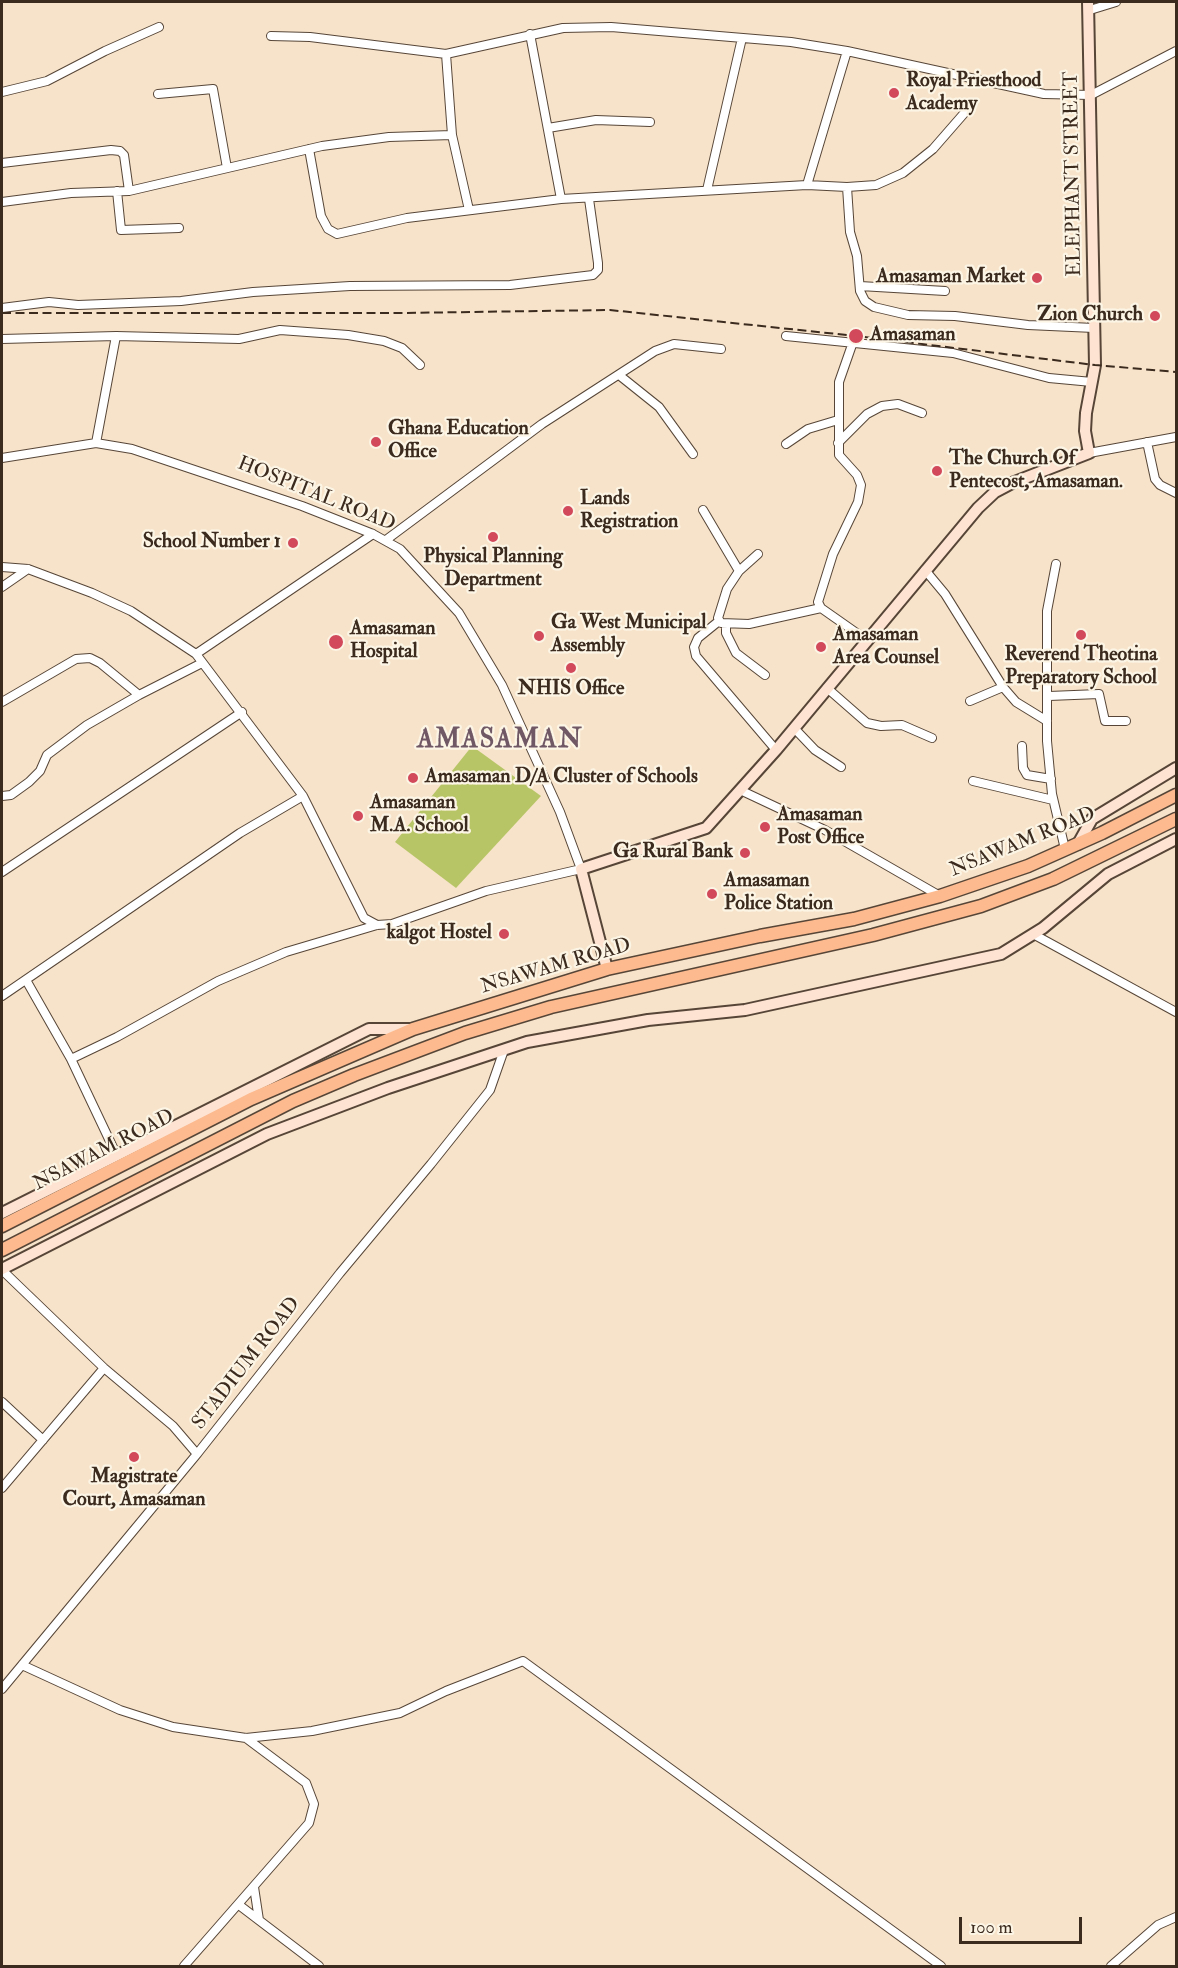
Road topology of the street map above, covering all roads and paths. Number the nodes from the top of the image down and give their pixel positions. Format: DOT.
graph roads {
  1 [pos="1116,2"];
  2 [pos="1089,6"];
  3 [pos="159,27"];
  4 [pos="531,34"];
  5 [pos="271,36"];
  6 [pos="742,38"];
  7 [pos="847,51"];
  8 [pos="1176,51"];
  9 [pos="446,54"];
  10 [pos="2,92"];
  11 [pos="158,94"];
  12 [pos="1091,95"];
  13 [pos="967,110"];
  14 [pos="650,122"];
  15 [pos="548,128"];
  16 [pos="452,135"];
  17 [pos="309,149"];
  18 [pos="2,163"];
  19 [pos="227,168"];
  20 [pos="807,185"];
  21 [pos="847,187"];
  22 [pos="707,190"];
  23 [pos="117,191"];
  24 [pos="129,191"];
  25 [pos="561,199"];
  26 [pos="589,199"];
  27 [pos="2,202"];
  28 [pos="470,210"];
  29 [pos="179,228"];
  30 [pos="860,286"];
  31 [pos="945,291"];
  32 [pos="2,308"];
  33 [pos="1094,328"];
  34 [pos="116,336"];
  35 [pos="786,336"];
  36 [pos="2,339"];
  37 [pos="853,342"];
  38 [pos="721,349"];
  39 [pos="420,365"];
  40 [pos="619,375"];
  41 [pos="1092,382"];
  42 [pos="922,413"];
  43 [pos="837,420"];
  44 [pos="1176,437"];
  45 [pos="1147,442"];
  46 [pos="96,443"];
  47 [pos="838,443"];
  48 [pos="786,444"];
  49 [pos="1089,453"];
  50 [pos="693,454"];
  51 [pos="2,458"];
  52 [pos="1176,493"];
  53 [pos="703,510"];
  54 [pos="373,534"];
  55 [pos="386,540"];
  56 [pos="758,554"];
  57 [pos="1056,564"];
  58 [pos="2,567"];
  59 [pos="28,569"];
  60 [pos="925,570"];
  61 [pos="739,571"];
  62 [pos="2,587"];
  63 [pos="821,608"];
  64 [pos="722,623"];
  65 [pos="868,641"];
  66 [pos="196,654"];
  67 [pos="202,663"];
  68 [pos="765,675"];
  69 [pos="1003,687"];
  70 [pos="827,688"];
  71 [pos="139,695"];
  72 [pos="1049,696"];
  73 [pos="970,700"];
  74 [pos="2,702"];
  75 [pos="242,712"];
  76 [pos="1047,721"];
  77 [pos="1126,721"];
  78 [pos="794,728"];
  79 [pos="932,738"];
  80 [pos="1022,746"];
  81 [pos="776,750"];
  82 [pos="841,766"];
  83 [pos="1176,768"];
  84 [pos="1051,779"];
  85 [pos="973,781"];
  86 [pos="740,790"];
  87 [pos="1176,795"];
  88 [pos="2,796"];
  89 [pos="303,796"];
  90 [pos="1053,800"];
  91 [pos="1176,819"];
  92 [pos="1176,839"];
  93 [pos="1078,844"];
  94 [pos="1065,849"];
  95 [pos="581,868"];
  96 [pos="2,872"];
  97 [pos="940,896"];
  98 [pos="377,925"];
  99 [pos="1033,934"];
  100 [pos="607,969"];
  101 [pos="26,980"];
  102 [pos="2,996"];
  103 [pos="1176,1012"];
  104 [pos="412,1029"];
  105 [pos="504,1050"];
  106 [pos="71,1059"];
  107 [pos="117,1156"];
  108 [pos="2,1213"];
  109 [pos="2,1226"];
  110 [pos="2,1250"];
  111 [pos="2,1269"];
  112 [pos="104,1368"];
  113 [pos="2,1402"];
  114 [pos="43,1440"];
  115 [pos="197,1454"];
  116 [pos="2,1488"];
  117 [pos="22,1665"];
  118 [pos="2,1689"];
  119 [pos="246,1738"];
  120 [pos="254,1887"];
  121 [pos="239,1905"];
  122 [pos="1176,1917"];
  123 [pos="259,1920"];
  124 [pos="184,1966"];
  125 [pos="319,1966"];
  126 [pos="940,1966"];
  127 [pos="1111,1966"];
  1 -- 2 [label="street"];
  2 -- 12 [label="main road, ELEPHANT STREET"];
  3 -- 10 [label="street"];
  4 -- 6 [label="street"];
  4 -- 9 [label="street"];
  4 -- 15 [label="street"];
  5 -- 9 [label="street"];
  6 -- 7 [label="street"];
  6 -- 22 [label="street"];
  7 -- 12 [label="street"];
  7 -- 20 [label="street"];
  8 -- 12 [label="street"];
  9 -- 16 [label="street"];
  11 -- 19 [label="street"];
  12 -- 33 [label="main road, ELEPHANT STREET"];
  13 -- 21 [label="street"];
  14 -- 15 [label="street"];
  15 -- 25 [label="street"];
  16 -- 17 [label="street"];
  16 -- 28 [label="street"];
  17 -- 19 [label="street"];
  17 -- 28 [label="street"];
  18 -- 24 [label="street"];
  19 -- 24 [label="street"];
  20 -- 21 [label="street"];
  20 -- 22 [label="street"];
  21 -- 30 [label="street"];
  22 -- 26 [label="street"];
  23 -- 24 [label="street"];
  23 -- 27 [label="street"];
  23 -- 29 [label="street"];
  25 -- 26 [label="street"];
  25 -- 28 [label="street"];
  26 -- 32 [label="street"];
  30 -- 31 [label="street"];
  30 -- 33 [label="street"];
  33 -- 41 [label="main road, ELEPHANT STREET"];
  34 -- 36 [label="street"];
  34 -- 39 [label="street"];
  34 -- 46 [label="street"];
  35 -- 37 [label="street"];
  37 -- 41 [label="street"];
  37 -- 43 [label="street"];
  38 -- 40 [label="street"];
  40 -- 50 [label="street"];
  40 -- 55 [label="street"];
  41 -- 49 [label="main road, ELEPHANT STREET"];
  42 -- 47 [label="street"];
  43 -- 47 [label="street"];
  43 -- 48 [label="street"];
  44 -- 45 [label="street"];
  45 -- 49 [label="street"];
  45 -- 52 [label="street"];
  46 -- 51 [label="street, HOSPITAL ROAD"];
  46 -- 54 [label="street, HOSPITAL ROAD"];
  47 -- 63 [label="street"];
  49 -- 60 [label="main road"];
  53 -- 61 [label="street"];
  54 -- 55 [label="street, HOSPITAL ROAD"];
  54 -- 66 [label="street"];
  55 -- 95 [label="street, HOSPITAL ROAD"];
  56 -- 61 [label="street"];
  57 -- 72 [label="street"];
  58 -- 59 [label="street"];
  59 -- 62 [label="street"];
  59 -- 66 [label="street"];
  60 -- 65 [label="main road"];
  60 -- 69 [label="street"];
  61 -- 64 [label="street"];
  63 -- 64 [label="street"];
  63 -- 65 [label="street"];
  64 -- 68 [label="street"];
  64 -- 81 [label="street"];
  65 -- 70 [label="main road"];
  66 -- 67 [label="street"];
  67 -- 71 [label="street"];
  67 -- 75 [label="street"];
  69 -- 73 [label="street"];
  69 -- 76 [label="street"];
  70 -- 78 [label="main road"];
  70 -- 79 [label="street"];
  71 -- 74 [label="street"];
  71 -- 88 [label="street"];
  72 -- 76 [label="street"];
  72 -- 77 [label="street"];
  75 -- 89 [label="street"];
  75 -- 96 [label="street"];
  76 -- 84 [label="street"];
  78 -- 81 [label="main road"];
  78 -- 82 [label="street"];
  80 -- 84 [label="street"];
  81 -- 86 [label="main road"];
  83 -- 93 [label="main road"];
  84 -- 90 [label="street"];
  85 -- 90 [label="street"];
  86 -- 95 [label="main road"];
  86 -- 97 [label="street"];
  87 -- 93 [label="highway, NSAWAM ROAD"];
  89 -- 98 [label="street"];
  89 -- 101 [label="street"];
  90 -- 94 [label="street"];
  91 -- 110 [label="highway, NSAWAM ROAD"];
  92 -- 99 [label="main road"];
  93 -- 94 [label="highway, NSAWAM ROAD"];
  94 -- 97 [label="highway, NSAWAM ROAD"];
  95 -- 98 [label="street"];
  95 -- 100 [label="main road, HOSPITAL ROAD"];
  97 -- 100 [label="highway, NSAWAM ROAD"];
  98 -- 106 [label="street"];
  99 -- 103 [label="street"];
  99 -- 105 [label="main road"];
  100 -- 104 [label="highway, NSAWAM ROAD"];
  101 -- 102 [label="street"];
  101 -- 106 [label="street"];
  104 -- 107 [label="main road"];
  104 -- 109 [label="highway, NSAWAM ROAD"];
  105 -- 111 [label="main road"];
  105 -- 115 [label="street, STADIUM ROAD"];
  106 -- 107 [label="street"];
  107 -- 108 [label="main road"];
  111 -- 112 [label="street"];
  112 -- 114 [label="street"];
  112 -- 115 [label="street"];
  113 -- 114 [label="street"];
  114 -- 116 [label="street"];
  115 -- 117 [label="street, STADIUM ROAD"];
  117 -- 118 [label="street, STADIUM ROAD"];
  117 -- 119 [label="street"];
  119 -- 120 [label="street"];
  119 -- 126 [label="street"];
  120 -- 121 [label="street"];
  120 -- 123 [label="street"];
  121 -- 123 [label="street"];
  121 -- 124 [label="street"];
  122 -- 127 [label="street"];
  123 -- 125 [label="street"];
}
